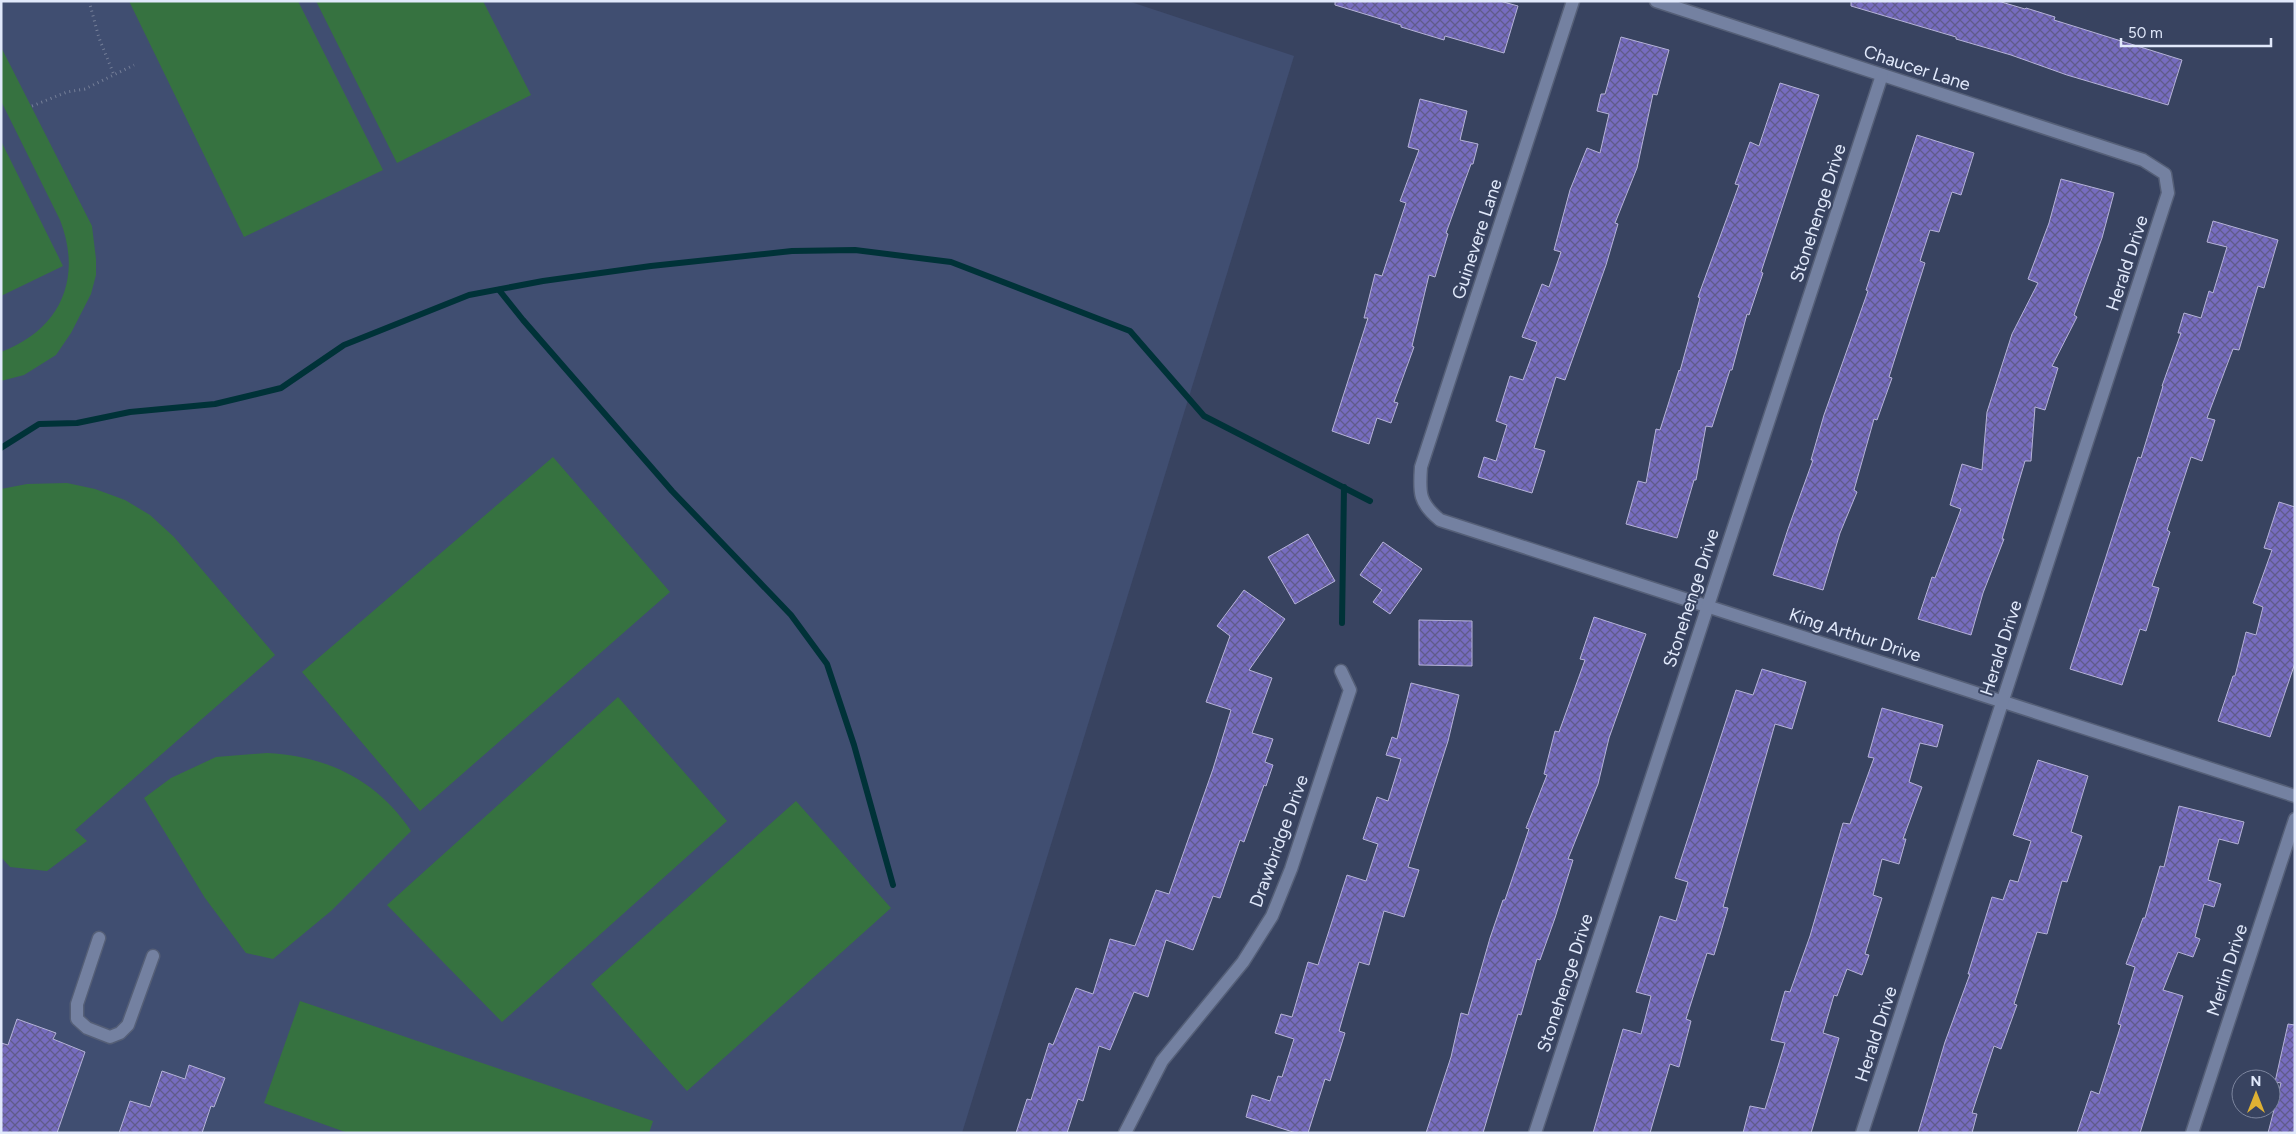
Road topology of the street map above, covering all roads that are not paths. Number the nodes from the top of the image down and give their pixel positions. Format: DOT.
graph roads {
  1 [pos="1573,1"];
  2 [pos="1656,1"];
  3 [pos="1882,75"];
  4 [pos="2165,174"];
  5 [pos="1419,490"];
  6 [pos="1707,605"];
  7 [pos="1341,671"];
  8 [pos="2002,702"];
  9 [pos="2295,796"];
  10 [pos="2295,819"];
  11 [pos="99,938"];
  12 [pos="152,956"];
  13 [pos="1125,1133"];
  14 [pos="1535,1133"];
  15 [pos="1862,1133"];
  16 [pos="2192,1133"];
  1 -- 5 [label="street, Guinevere Lane"];
  2 -- 3 [label="street, Chaucer Lane"];
  3 -- 4 [label="street, Chaucer Lane"];
  3 -- 6 [label="street, Stonehenge Drive"];
  4 -- 8 [label="street, Herald Drive"];
  5 -- 6 [label="street, King Arthur Drive"];
  6 -- 8 [label="street, King Arthur Drive"];
  6 -- 14 [label="street, Stonehenge Drive"];
  7 -- 13 [label="street, Drawbridge Drive"];
  8 -- 9 [label="street, King Arthur Drive"];
  8 -- 15 [label="street, Herald Drive"];
  10 -- 16 [label="street, Merlin Drive"];
  11 -- 12 [label="street"];
}
